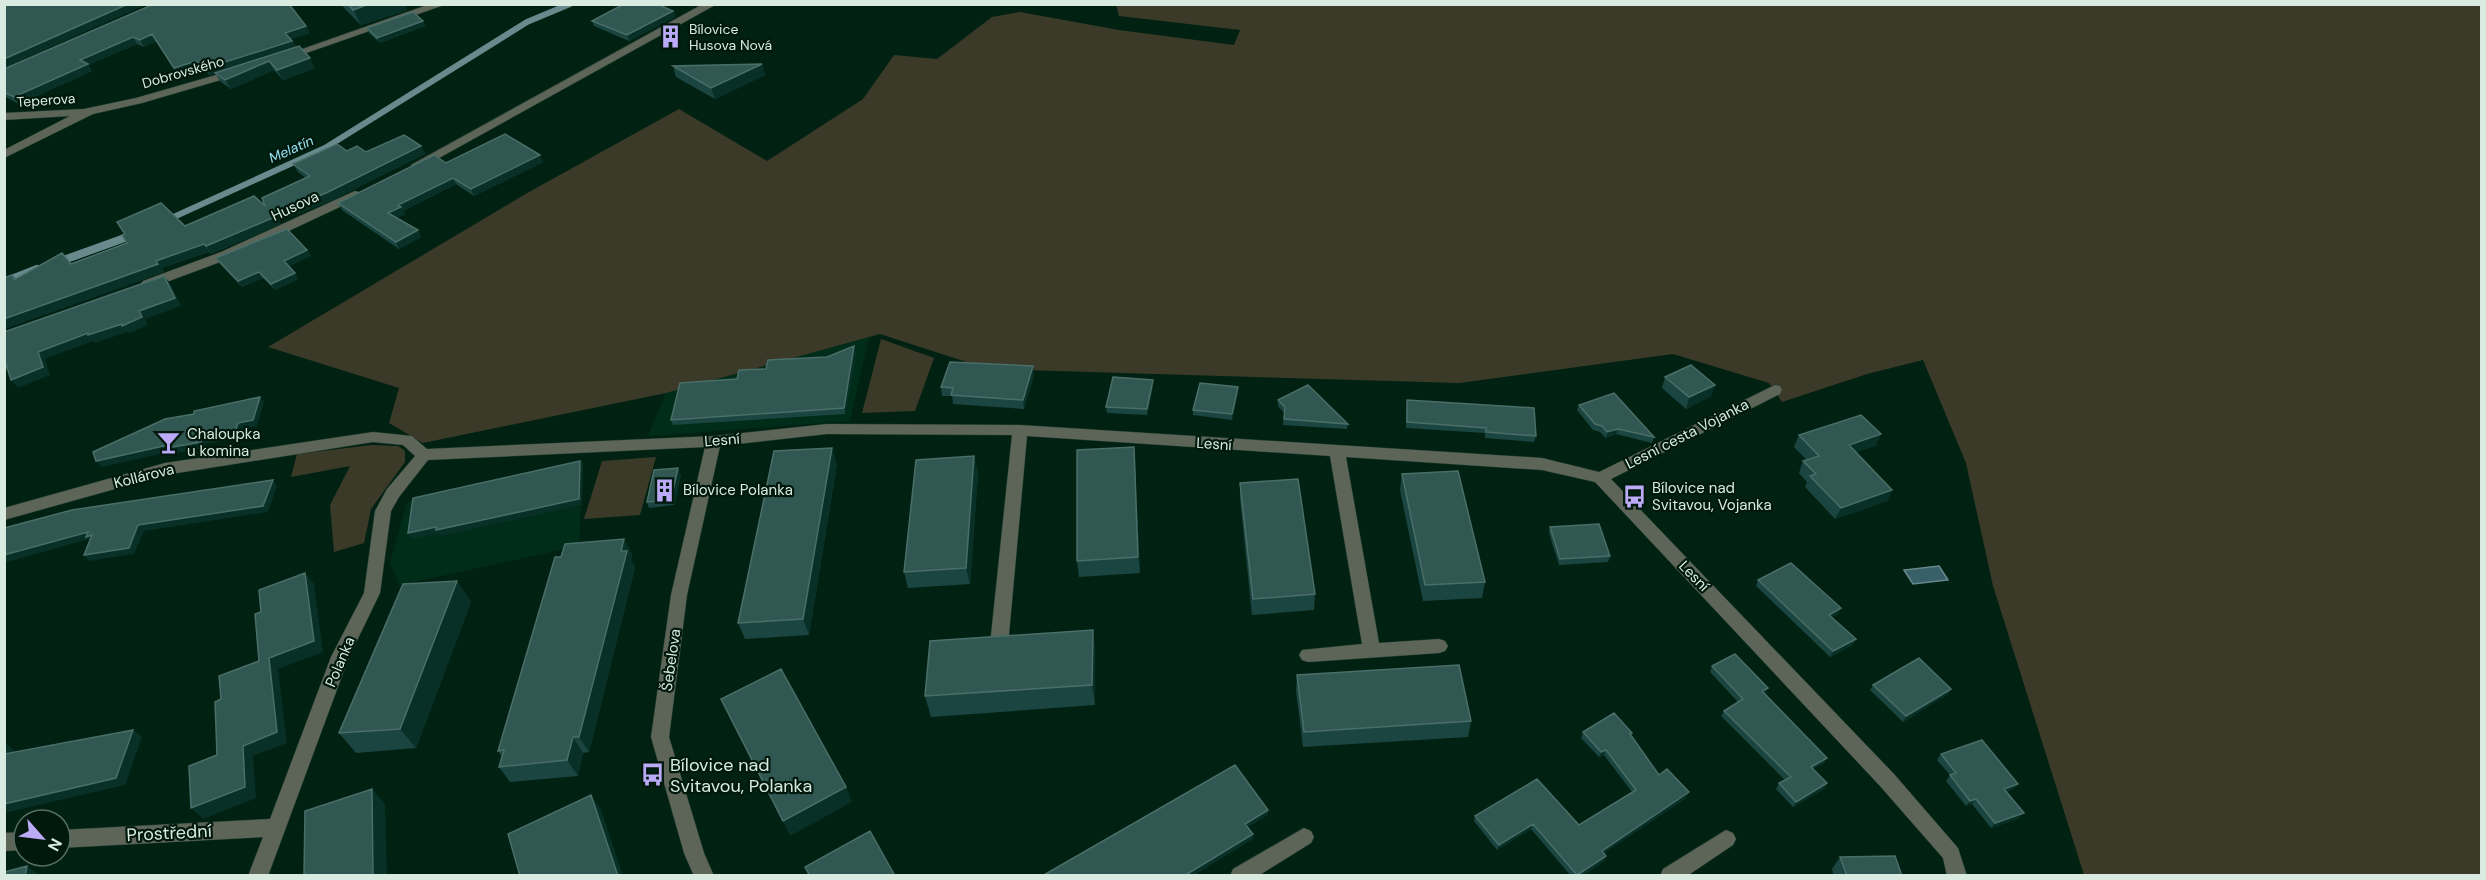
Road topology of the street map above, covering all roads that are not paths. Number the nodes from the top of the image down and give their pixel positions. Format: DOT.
graph roads {
  1 [pos="442,4"];
  2 [pos="712,4"];
  3 [pos="276,60"];
  4 [pos="243,70"];
  5 [pos="89,111"];
  6 [pos="4,117"];
  7 [pos="4,154"];
  8 [pos="409,169"];
  9 [pos="367,190"];
  10 [pos="135,289"];
  11 [pos="1775,390"];
  12 [pos="1020,430"];
  13 [pos="714,441"];
  14 [pos="1337,451"];
  15 [pos="424,455"];
  16 [pos="1600,478"];
  17 [pos="4,514"];
  18 [pos="999,645"];
  19 [pos="1439,646"];
  20 [pos="1371,649"];
  21 [pos="1308,655"];
  22 [pos="278,827"];
  23 [pos="72,837"];
  24 [pos="1304,837"];
  25 [pos="1726,839"];
  26 [pos="258,876"];
  27 [pos="704,876"];
  28 [pos="1240,876"];
  29 [pos="1670,876"];
  30 [pos="1957,876"];
  1 -- 3 [label="street"];
  2 -- 8 [label="street"];
  4 -- 5 [label="street, Dobrovského"];
  5 -- 6 [label="street, Teperova"];
  5 -- 7 [label="street, Dobrovského"];
  9 -- 10 [label="street, Husova"];
  11 -- 16 [label="street, Lesní cesta Vojanka"];
  12 -- 13 [label="street, Lesní"];
  12 -- 14 [label="street, Lesní"];
  12 -- 18 [label="street"];
  13 -- 15 [label="street, Lesní"];
  13 -- 27 [label="street, Šebelova"];
  14 -- 16 [label="street, Lesní"];
  14 -- 20 [label="street"];
  15 -- 17 [label="street, Kollárova"];
  15 -- 22 [label="street, Polanka"];
  16 -- 30 [label="street, Lesní"];
  19 -- 20 [label="street"];
  20 -- 21 [label="street"];
  22 -- 23 [label="street, Prostřední"];
  22 -- 26 [label="street, Polanka"];
  24 -- 28 [label="street"];
  25 -- 29 [label="street"];
}
